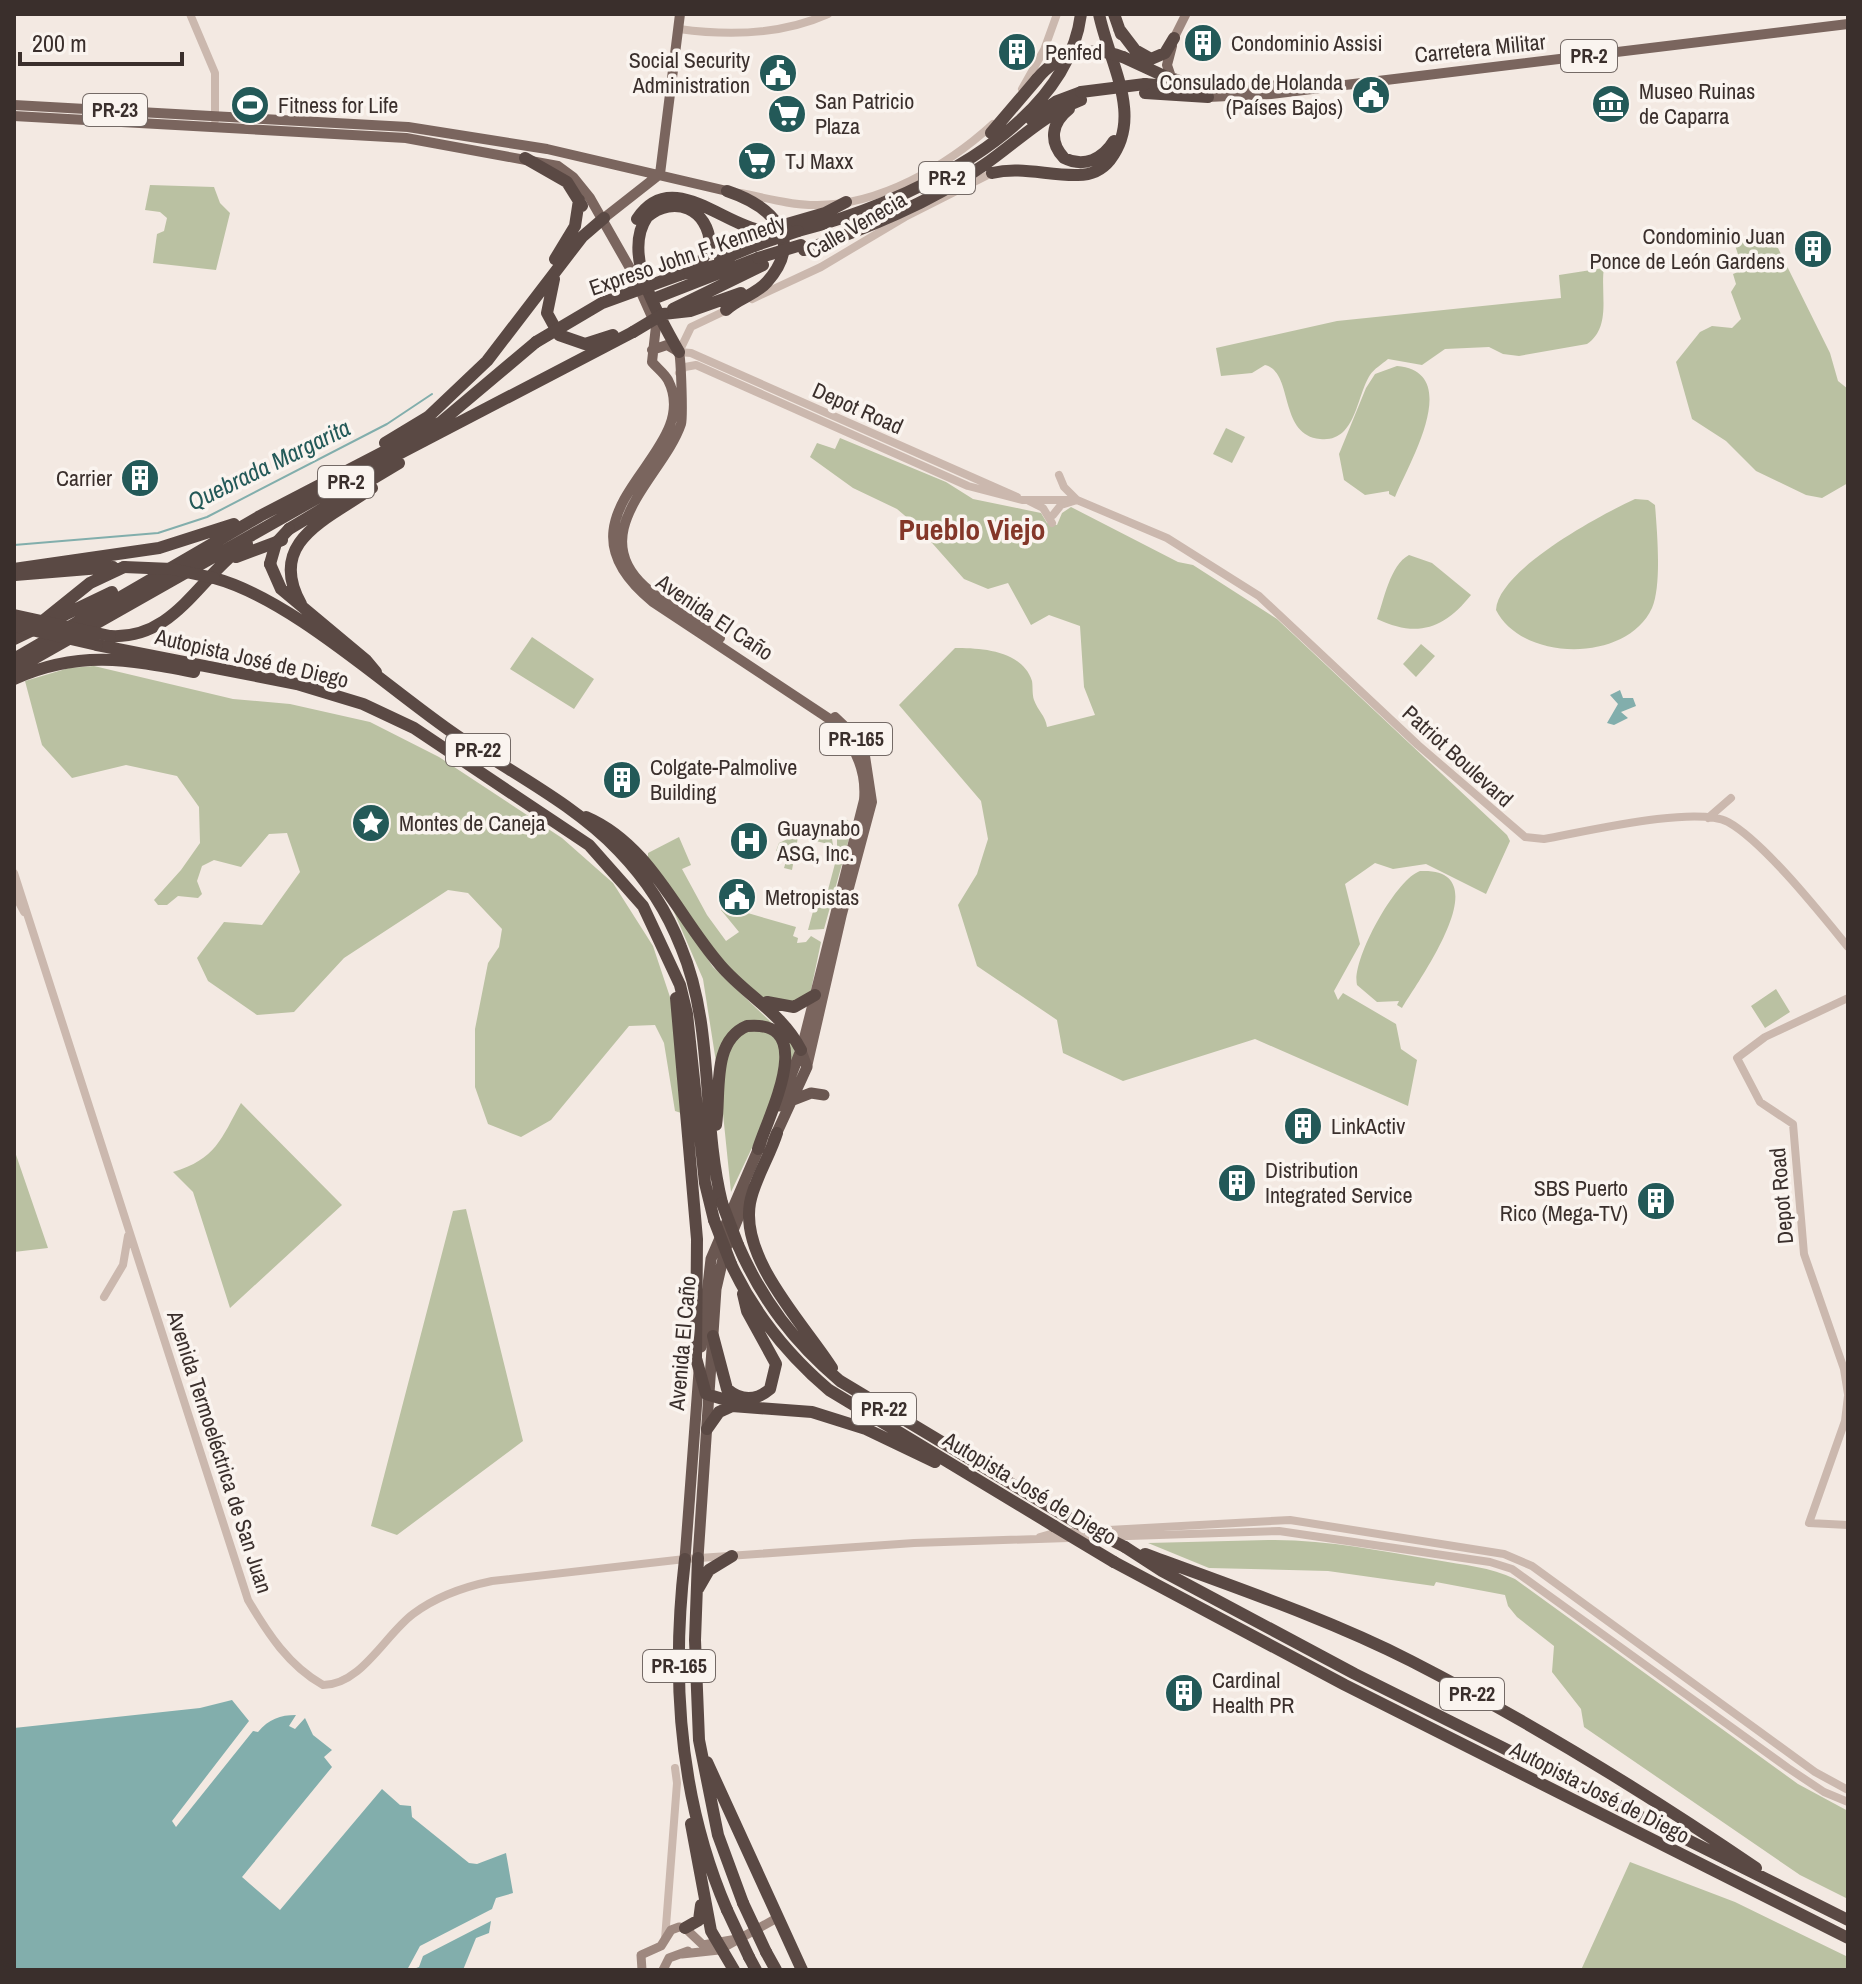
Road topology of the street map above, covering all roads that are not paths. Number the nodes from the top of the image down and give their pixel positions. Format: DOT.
graph roads {
  1 [pos="190,14"];
  2 [pos="680,14"];
  3 [pos="828,14"];
  4 [pos="1057,14"];
  5 [pos="1081,14"];
  6 [pos="1092,14"];
  7 [pos="1099,14"];
  8 [pos="1114,14"];
  9 [pos="1186,14"];
  10 [pos="1848,24"];
  11 [pos="679,29"];
  12 [pos="1119,29"];
  13 [pos="1174,38"];
  14 [pos="1146,69"];
  15 [pos="1178,82"];
  16 [pos="1145,88"];
  17 [pos="1208,94"];
  18 [pos="1081,96"];
  19 [pos="1118,99"];
  20 [pos="14,105"];
  21 [pos="14,116"];
  22 [pos="215,116"];
  23 [pos="215,129"];
  24 [pos="525,158"];
  25 [pos="1110,160"];
  26 [pos="930,170"];
  27 [pos="992,173"];
  28 [pos="660,174"];
  29 [pos="970,174"];
  30 [pos="727,191"];
  31 [pos="579,200"];
  32 [pos="846,202"];
  33 [pos="604,218"];
  34 [pos="582,237"];
  35 [pos="801,239"];
  36 [pos="567,256"];
  37 [pos="761,259"];
  38 [pos="698,268"];
  39 [pos="638,284"];
  40 [pos="653,299"];
  41 [pos="726,310"];
  42 [pos="633,332"];
  43 [pos="504,341"];
  44 [pos="652,350"];
  45 [pos="679,352"];
  46 [pos="679,374"];
  47 [pos="431,440"];
  48 [pos="361,463"];
  49 [pos="1059,475"];
  50 [pos="1056,498"];
  51 [pos="1022,500"];
  52 [pos="1077,500"];
  53 [pos="260,516"];
  54 [pos="225,560"];
  55 [pos="124,567"];
  56 [pos="14,569"];
  57 [pos="14,575"];
  58 [pos="141,584"];
  59 [pos="304,610"];
  60 [pos="14,615"];
  61 [pos="14,626"];
  62 [pos="28,632"];
  63 [pos="14,636"];
  64 [pos="59,637"];
  65 [pos="17,655"];
  66 [pos="14,670"];
  67 [pos="14,679"];
  68 [pos="297,684"];
  69 [pos="385,684"];
  70 [pos="1731,798"];
  71 [pos="573,811"];
  72 [pos="1706,818"];
  73 [pos="14,873"];
  74 [pos="14,893"];
  75 [pos="31,928"];
  76 [pos="1848,947"];
  77 [pos="672,967"];
  78 [pos="754,995"];
  79 [pos="815,995"];
  80 [pos="1848,998"];
  81 [pos="801,1050"];
  82 [pos="807,1067"];
  83 [pos="824,1095"];
  84 [pos="793,1100"];
  85 [pos="777,1133"];
  86 [pos="714,1140"];
  87 [pos="758,1149"];
  88 [pos="128,1227"];
  89 [pos="740,1283"];
  90 [pos="104,1297"];
  91 [pos="713,1336"];
  92 [pos="699,1369"];
  93 [pos="840,1381"];
  94 [pos="1848,1395"];
  95 [pos="709,1397"];
  96 [pos="743,1405"];
  97 [pos="707,1429"];
  98 [pos="965,1473"];
  99 [pos="1848,1525"];
  100 [pos="1040,1537"];
  101 [pos="1125,1547"];
  102 [pos="732,1556"];
  103 [pos="692,1559"];
  104 [pos="696,1592"];
  105 [pos="699,1740"];
  106 [pos="681,1771"];
  107 [pos="1848,1790"];
  108 [pos="1848,1802"];
  109 [pos="699,1871"];
  110 [pos="1792,1893"];
  111 [pos="667,1906"];
  112 [pos="777,1918"];
  113 [pos="1848,1920"];
  114 [pos="686,1931"];
  115 [pos="1848,1938"];
  116 [pos="665,1941"];
  117 [pos="717,1946"];
  118 [pos="682,1954"];
  119 [pos="665,1969"];
  120 [pos="642,1970"];
  121 [pos="734,1970"];
  122 [pos="756,1970"];
  123 [pos="776,1970"];
  124 [pos="802,1970"];
  1 -- 22 [label="street"];
  2 -- 11 [label="main road"];
  3 -- 11 [label="street"];
  4 -- 26 [label="street"];
  5 -- 35 [label="highway"];
  6 -- 19 [label="highway"];
  7 -- 19 [label="highway"];
  8 -- 12 [label="highway"];
  9 -- 13 [label="main road"];
  10 -- 17 [label="main road, Carretera Militar / PR-2"];
  11 -- 28 [label="main road"];
  12 -- 13 [label="highway"];
  12 -- 14 [label="highway"];
  13 -- 15 [label="main road"];
  14 -- 15 [label="highway"];
  14 -- 26 [label="highway, bridge"];
  15 -- 17 [label="main road"];
  16 -- 17 [label="highway, Carretera Militar / PR-2"];
  16 -- 18 [label="highway, Expreso John F. Kennedy / PR-2"];
  18 -- 19 [label="highway"];
  18 -- 29 [label="highway, Expreso John F. Kennedy / PR-2"];
  18 -- 35 [label="highway, Expreso John F. Kennedy / PR-2"];
  19 -- 25 [label="highway"];
  20 -- 22 [label="main road, PR-23"];
  21 -- 23 [label="main road, PR-23"];
  22 -- 23 [label="street"];
  22 -- 28 [label="main road, PR-23"];
  23 -- 24 [label="main road, PR-23"];
  24 -- 31 [label="highway"];
  24 -- 33 [label="main road, PR-23"];
  25 -- 27 [label="highway"];
  25 -- 29 [label="highway"];
  26 -- 32 [label="street"];
  27 -- 41 [label="street, Calle Venecia"];
  28 -- 30 [label="main road"];
  28 -- 33 [label="main road"];
  29 -- 35 [label="highway, Expreso John F. Kennedy / PR-2"];
  30 -- 32 [label="street"];
  30 -- 37 [label="highway"];
  31 -- 34 [label="highway"];
  31 -- 43 [label="highway"];
  32 -- 35 [label="highway"];
  33 -- 34 [label="highway"];
  33 -- 39 [label="main road, PR-23"];
  34 -- 36 [label="highway"];
  35 -- 37 [label="highway, bridge"];
  35 -- 37 [label="highway, Expreso John F. Kennedy / PR-2"];
  35 -- 39 [label="highway, bridge"];
  36 -- 42 [label="highway"];
  36 -- 43 [label="highway"];
  37 -- 38 [label="highway, Expreso John F. Kennedy"];
  37 -- 40 [label="highway"];
  37 -- 41 [label="highway"];
  37 -- 42 [label="highway, Expreso John F. Kennedy / PR-2, bridge"];
  38 -- 40 [label="highway"];
  38 -- 48 [label="highway, Expreso John F. Kennedy / PR-2, bridge"];
  39 -- 44 [label="main road, PR-23"];
  40 -- 45 [label="highway"];
  41 -- 45 [label="street, Calle Venecia"];
  42 -- 47 [label="highway, Expreso John F. Kennedy / PR-2"];
  43 -- 48 [label="highway"];
  44 -- 45 [label="main road"];
  44 -- 79 [label="main road, Avenida El Caño / PR-165"];
  45 -- 46 [label="main road, Avenida El Caño / PR-165"];
  45 -- 51 [label="street, Depot Road"];
  46 -- 51 [label="street, Depot Road"];
  46 -- 82 [label="main road, Avenida El Caño / PR-165"];
  47 -- 54 [label="highway"];
  47 -- 59 [label="highway, bridge"];
  47 -- 66 [label="highway, Expreso John F. Kennedy / PR-2"];
  48 -- 53 [label="highway, Expreso John F. Kennedy / PR-2"];
  49 -- 52 [label="street"];
  50 -- 51 [label="street, Depot Road"];
  50 -- 52 [label="street, Patriot Boulevard"];
  51 -- 52 [label="street"];
  52 -- 72 [label="street, Patriot Boulevard"];
  53 -- 56 [label="highway"];
  53 -- 58 [label="highway, Expreso John F. Kennedy / PR-2"];
  54 -- 59 [label="highway"];
  54 -- 60 [label="highway, bridge"];
  55 -- 57 [label="highway, Autopista José de Diego / PR-22"];
  55 -- 62 [label="highway"];
  55 -- 69 [label="highway, Autopista José de Diego / PR-22, bridge"];
  58 -- 62 [label="highway"];
  58 -- 65 [label="highway, Expreso John F. Kennedy / PR-2"];
  59 -- 69 [label="highway"];
  61 -- 64 [label="highway, Autopista José de Diego / PR-22, bridge"];
  62 -- 63 [label="highway"];
  63 -- 64 [label="highway, bridge"];
  64 -- 68 [label="highway, Autopista José de Diego / PR-22, bridge"];
  67 -- 68 [label="highway"];
  68 -- 77 [label="highway, Autopista José de Diego / PR-22"];
  69 -- 71 [label="highway, Autopista José de Diego / PR-22"];
  70 -- 72 [label="street"];
  71 -- 78 [label="highway"];
  71 -- 86 [label="highway, Autopista José de Diego / PR-22"];
  72 -- 76 [label="street, Patriot Boulevard"];
  73 -- 75 [label="street, Avenida Termoeléctrica de San Juan"];
  74 -- 75 [label="street"];
  75 -- 88 [label="street, Avenida Termoeléctrica de San Juan"];
  77 -- 89 [label="highway, Autopista José de Diego / PR-22, bridge"];
  77 -- 92 [label="highway"];
  78 -- 79 [label="highway"];
  78 -- 81 [label="highway"];
  79 -- 81 [label="main road, Avenida El Caño / PR-165"];
  80 -- 94 [label="street, Depot Road"];
  81 -- 82 [label="highway"];
  81 -- 87 [label="highway, Avenida El Caño / PR-165"];
  82 -- 84 [label="highway, Avenida El Caño / PR-165"];
  83 -- 84 [label="highway"];
  84 -- 85 [label="highway, Avenida El Caño / PR-165"];
  85 -- 91 [label="highway, Avenida El Caño / PR-165"];
  85 -- 93 [label="highway"];
  86 -- 87 [label="highway"];
  86 -- 93 [label="highway, Autopista José de Diego / PR-22, bridge"];
  87 -- 92 [label="highway, Avenida El Caño / PR-165"];
  88 -- 90 [label="street"];
  88 -- 103 [label="street, Avenida Termoeléctrica de San Juan"];
  89 -- 91 [label="highway"];
  89 -- 98 [label="highway, Autopista José de Diego / PR-22"];
  91 -- 95 [label="highway, Avenida El Caño / PR-165"];
  92 -- 95 [label="highway"];
  92 -- 103 [label="highway, Avenida El Caño / PR-165"];
  93 -- 101 [label="highway, Autopista José de Diego / PR-22, bridge"];
  94 -- 99 [label="street, Depot Road"];
  95 -- 96 [label="highway"];
  95 -- 97 [label="highway, Avenida El Caño / PR-165"];
  96 -- 97 [label="highway"];
  96 -- 98 [label="highway"];
  97 -- 103 [label="highway, Avenida El Caño / PR-165"];
  98 -- 115 [label="highway, Autopista José de Diego / PR-22, bridge"];
  100 -- 102 [label="street, Avenida Termoeléctrica de San Juan"];
  100 -- 107 [label="street"];
  100 -- 108 [label="street"];
  101 -- 110 [label="highway, Autopista José de Diego / PR-22"];
  101 -- 110 [label="highway, Autopista José de Diego / PR-22"];
  102 -- 103 [label="street, Avenida Termoeléctrica de San Juan"];
  102 -- 104 [label="highway"];
  103 -- 104 [label="highway, Avenida El Caño / PR-165"];
  103 -- 106 [label="highway, Avenida El Caño / PR-165"];
  104 -- 105 [label="highway, Avenida El Caño / PR-165"];
  105 -- 112 [label="highway"];
  105 -- 123 [label="highway, Avenida El Caño / PR-165, bridge"];
  106 -- 109 [label="highway"];
  106 -- 111 [label="street"];
  106 -- 122 [label="highway, Avenida El Caño / PR-165, bridge"];
  109 -- 114 [label="highway"];
  109 -- 117 [label="highway"];
  110 -- 113 [label="highway, Autopista José de Diego / PR-22"];
  111 -- 114 [label="street"];
  111 -- 116 [label="street"];
  112 -- 117 [label="main road"];
  112 -- 124 [label="highway"];
  114 -- 116 [label="main road"];
  114 -- 117 [label="main road"];
  114 -- 118 [label="main road"];
  116 -- 120 [label="main road"];
  117 -- 118 [label="main road"];
  117 -- 121 [label="highway"];
  118 -- 119 [label="main road"];
}
